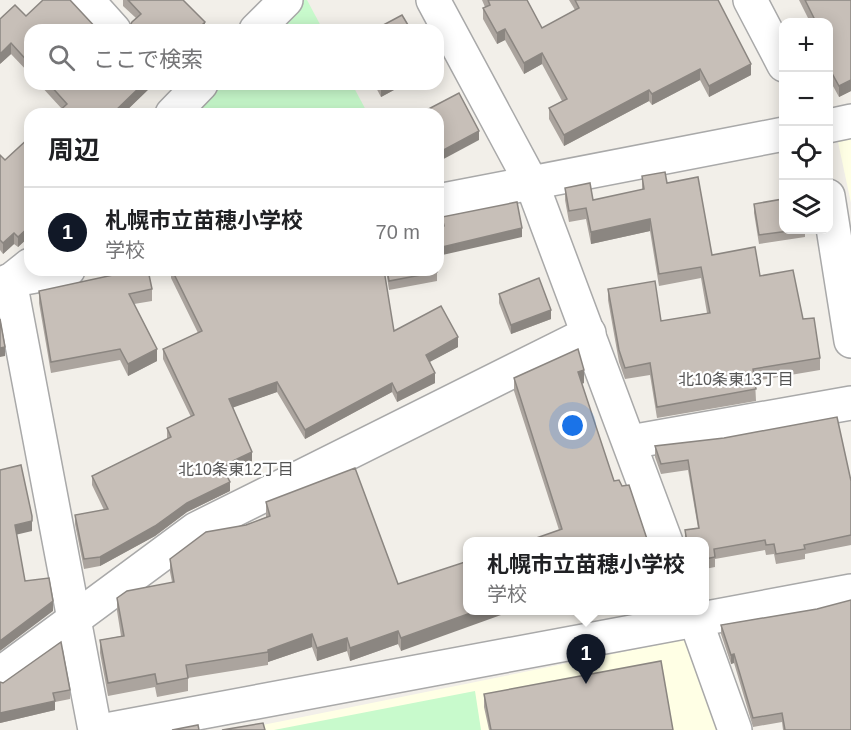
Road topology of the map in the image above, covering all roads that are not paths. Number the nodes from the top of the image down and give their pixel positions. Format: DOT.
graph roads {
  1 [pos="87,0"];
  2 [pos="286,0"];
  3 [pos="433,0"];
  4 [pos="750,0"];
  5 [pos="109,24"];
  6 [pos="262,24"];
  7 [pos="779,57"];
  8 [pos="851,121"];
  9 [pos="833,125"];
  10 [pos="779,135"];
  11 [pos="532,184"];
  12 [pos="444,200"];
  13 [pos="833,228"];
  14 [pos="13,276"];
  15 [pos="589,333"];
  16 [pos="851,341"];
  17 [pos="851,403"];
  18 [pos="630,442"];
  19 [pos="664,537"];
  20 [pos="851,591"];
  21 [pos="709,614"];
  22 [pos="694,616"];
  23 [pos="75,621"];
  24 [pos="0,674"];
  25 [pos="95,730"];
  26 [pos="106,730"];
  27 [pos="735,730"];
  1 -- 5 [label="street"];
  2 -- 6 [label="street"];
  3 -- 11 [label="street"];
  4 -- 7 [label="street"];
  8 -- 9 [label="street"];
  10 -- 11 [label="street"];
  11 -- 12 [label="street"];
  11 -- 15 [label="street"];
  13 -- 16 [label="street"];
  14 -- 23 [label="street"];
  15 -- 18 [label="street"];
  15 -- 23 [label="street"];
  17 -- 18 [label="street"];
  18 -- 19 [label="street"];
  20 -- 21 [label="street"];
  22 -- 26 [label="street"];
  22 -- 27 [label="street"];
  23 -- 24 [label="street"];
  23 -- 25 [label="street"];
}
